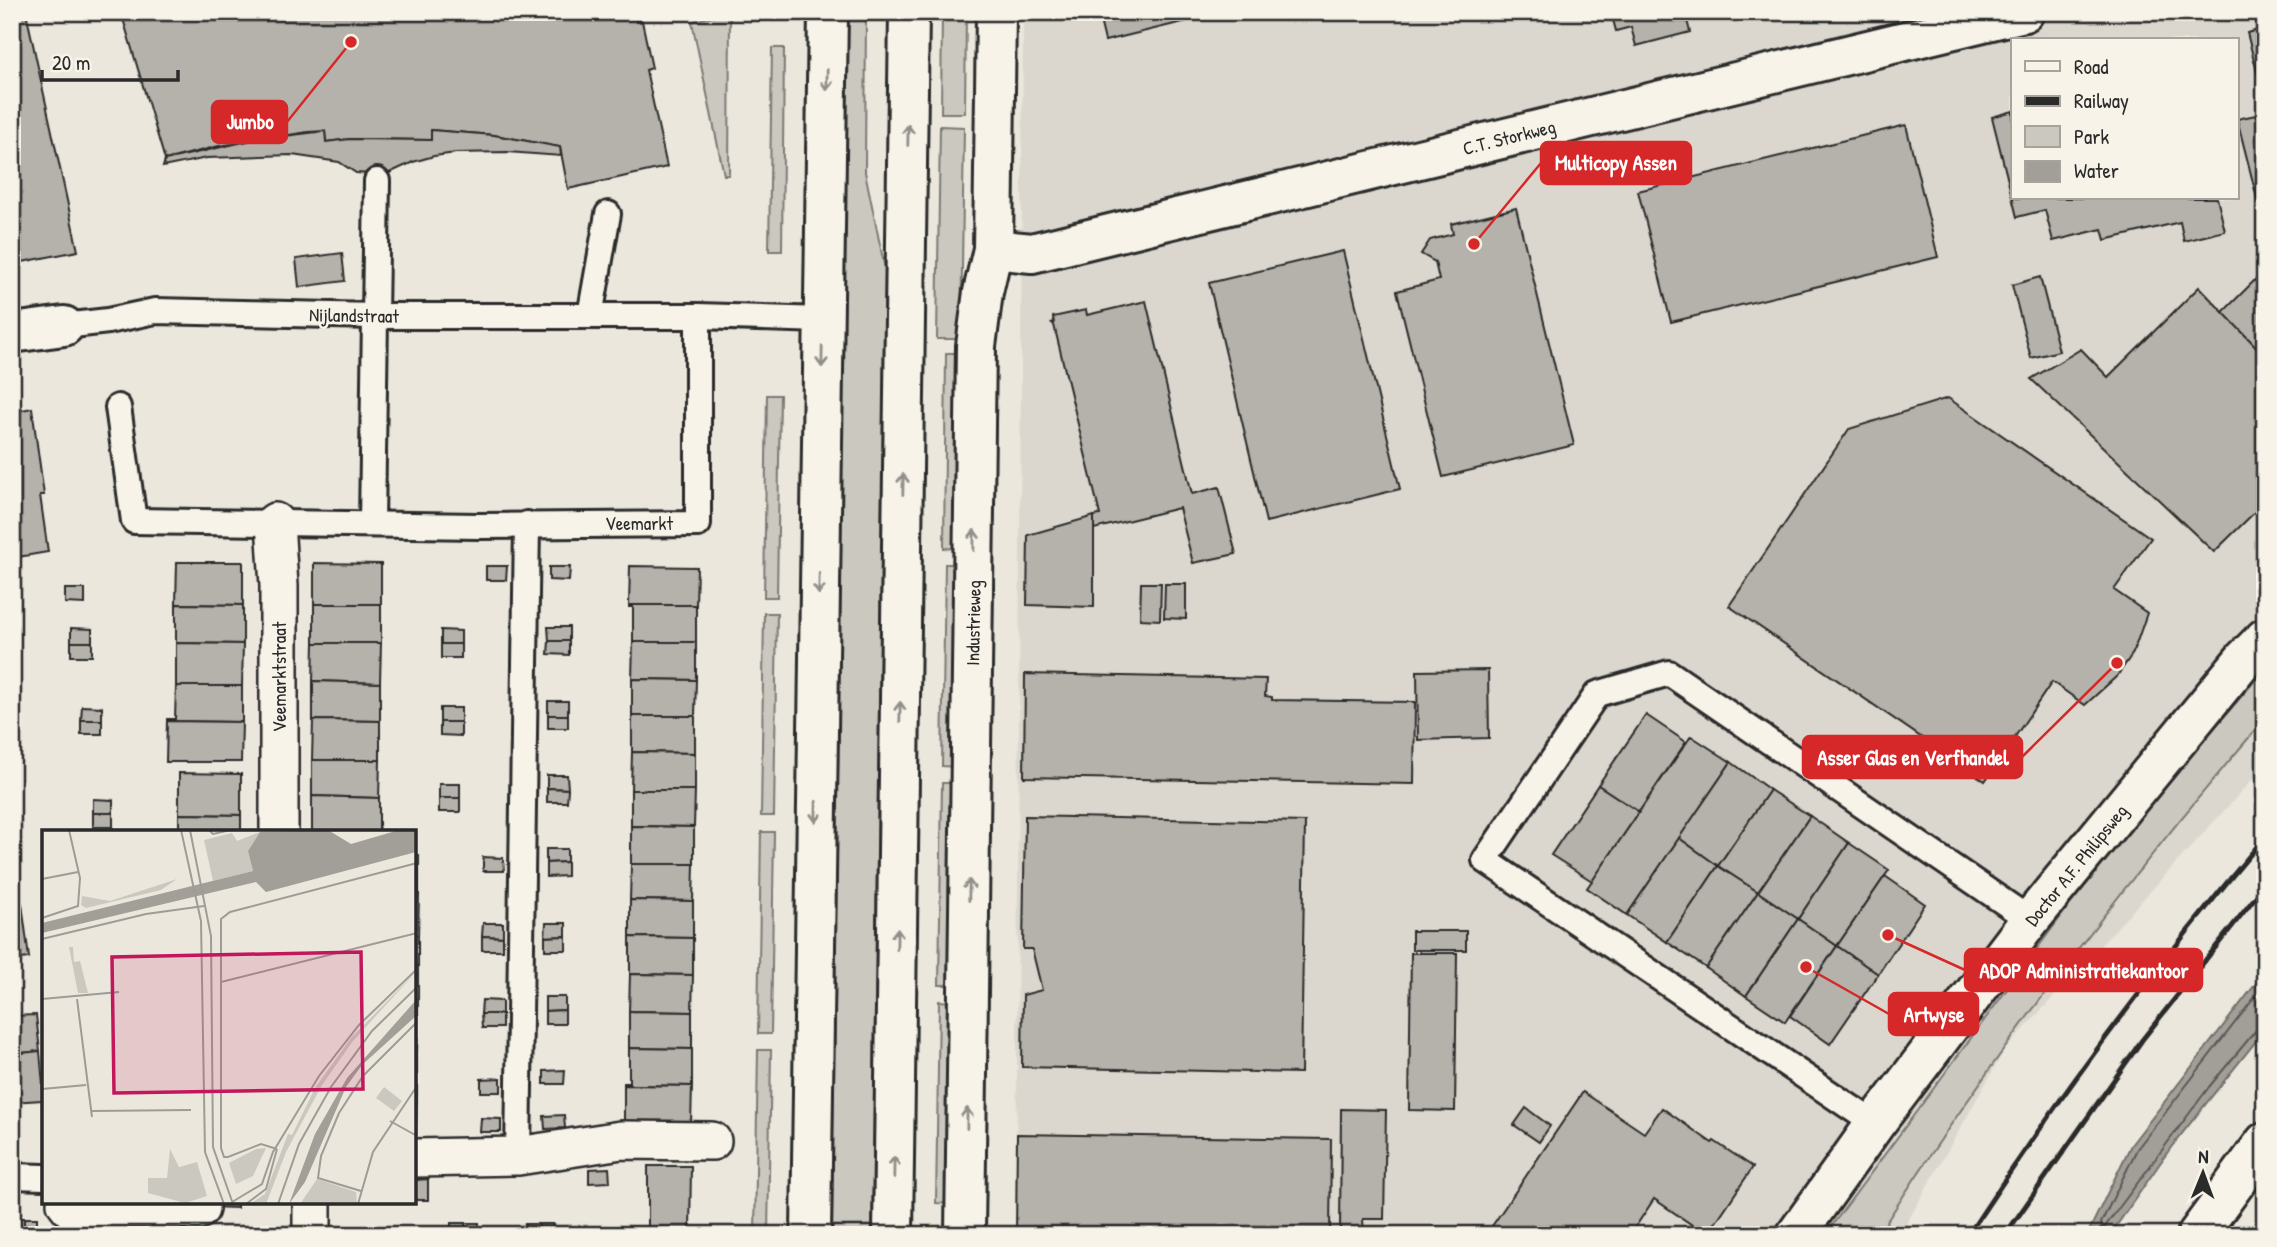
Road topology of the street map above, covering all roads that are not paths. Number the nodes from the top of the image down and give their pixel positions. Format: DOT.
graph roads {
  1 [pos="828,12"];
  2 [pos="909,12"];
  3 [pos="996,12"];
  4 [pos="2024,12"];
  5 [pos="377,181"];
  6 [pos="608,214"];
  7 [pos="993,249"];
  8 [pos="375,316"];
  9 [pos="590,316"];
  10 [pos="698,316"];
  11 [pos="822,320"];
  12 [pos="64,326"];
  13 [pos="12,333"];
  14 [pos="118,407"];
  15 [pos="275,522"];
  16 [pos="372,523"];
  17 [pos="527,524"];
  18 [pos="2265,638"];
  19 [pos="279,830"];
  20 [pos="2030,920"];
  21 [pos="1875,1125"];
  22 [pos="712,1142"];
  23 [pos="2265,1142"];
  24 [pos="517,1156"];
  25 [pos="416,1158"];
  26 [pos="12,1176"];
  27 [pos="42,1177"];
  28 [pos="68,1205"];
  29 [pos="200,1205"];
  30 [pos="312,1205"];
  31 [pos="312,1235"];
  32 [pos="811,1235"];
  33 [pos="893,1235"];
  34 [pos="965,1235"];
  35 [pos="1796,1235"];
  36 [pos="2197,1235"];
  1 -- 11 [label="street, one-way"];
  33 -- 2 [label="street, one-way"];
  3 -- 7 [label="street, Industrieweg"];
  4 -- 7 [label="street, C.T. Storkweg"];
  5 -- 8 [label="lane"];
  6 -- 9 [label="lane"];
  34 -- 7 [label="street, Industrieweg, one-way"];
  8 -- 9 [label="lane, Nijlandstraat"];
  8 -- 12 [label="lane, Nijlandstraat"];
  8 -- 16 [label="lane"];
  9 -- 10 [label="lane, Nijlandstraat"];
  10 -- 11 [label="lane, Nijlandstraat"];
  10 -- 17 [label="lane, Veemarkt"];
  11 -- 32 [label="street, one-way"];
  12 -- 13 [label="street, Nijlandstraat"];
  14 -- 15 [label="lane, Veemarkt"];
  15 -- 16 [label="lane, Veemarkt"];
  15 -- 19 [label="street, Veemarktstraat"];
  16 -- 17 [label="lane, Veemarkt"];
  17 -- 24 [label="lane"];
  18 -- 20 [label="street, Doctor A.F. Philipsweg"];
  20 -- 21 [label="street, Doctor A.F. Philipsweg"];
  20 -- 21 [label="lane"];
  21 -- 35 [label="street, Doctor A.F. Philipsweg"];
  22 -- 24 [label="street"];
  23 -- 36 [label="street"];
  24 -- 25 [label="street"];
  26 -- 27 [label="lane"];
  28 -- 29 [label="street"];
  30 -- 31 [label="street"];
}
